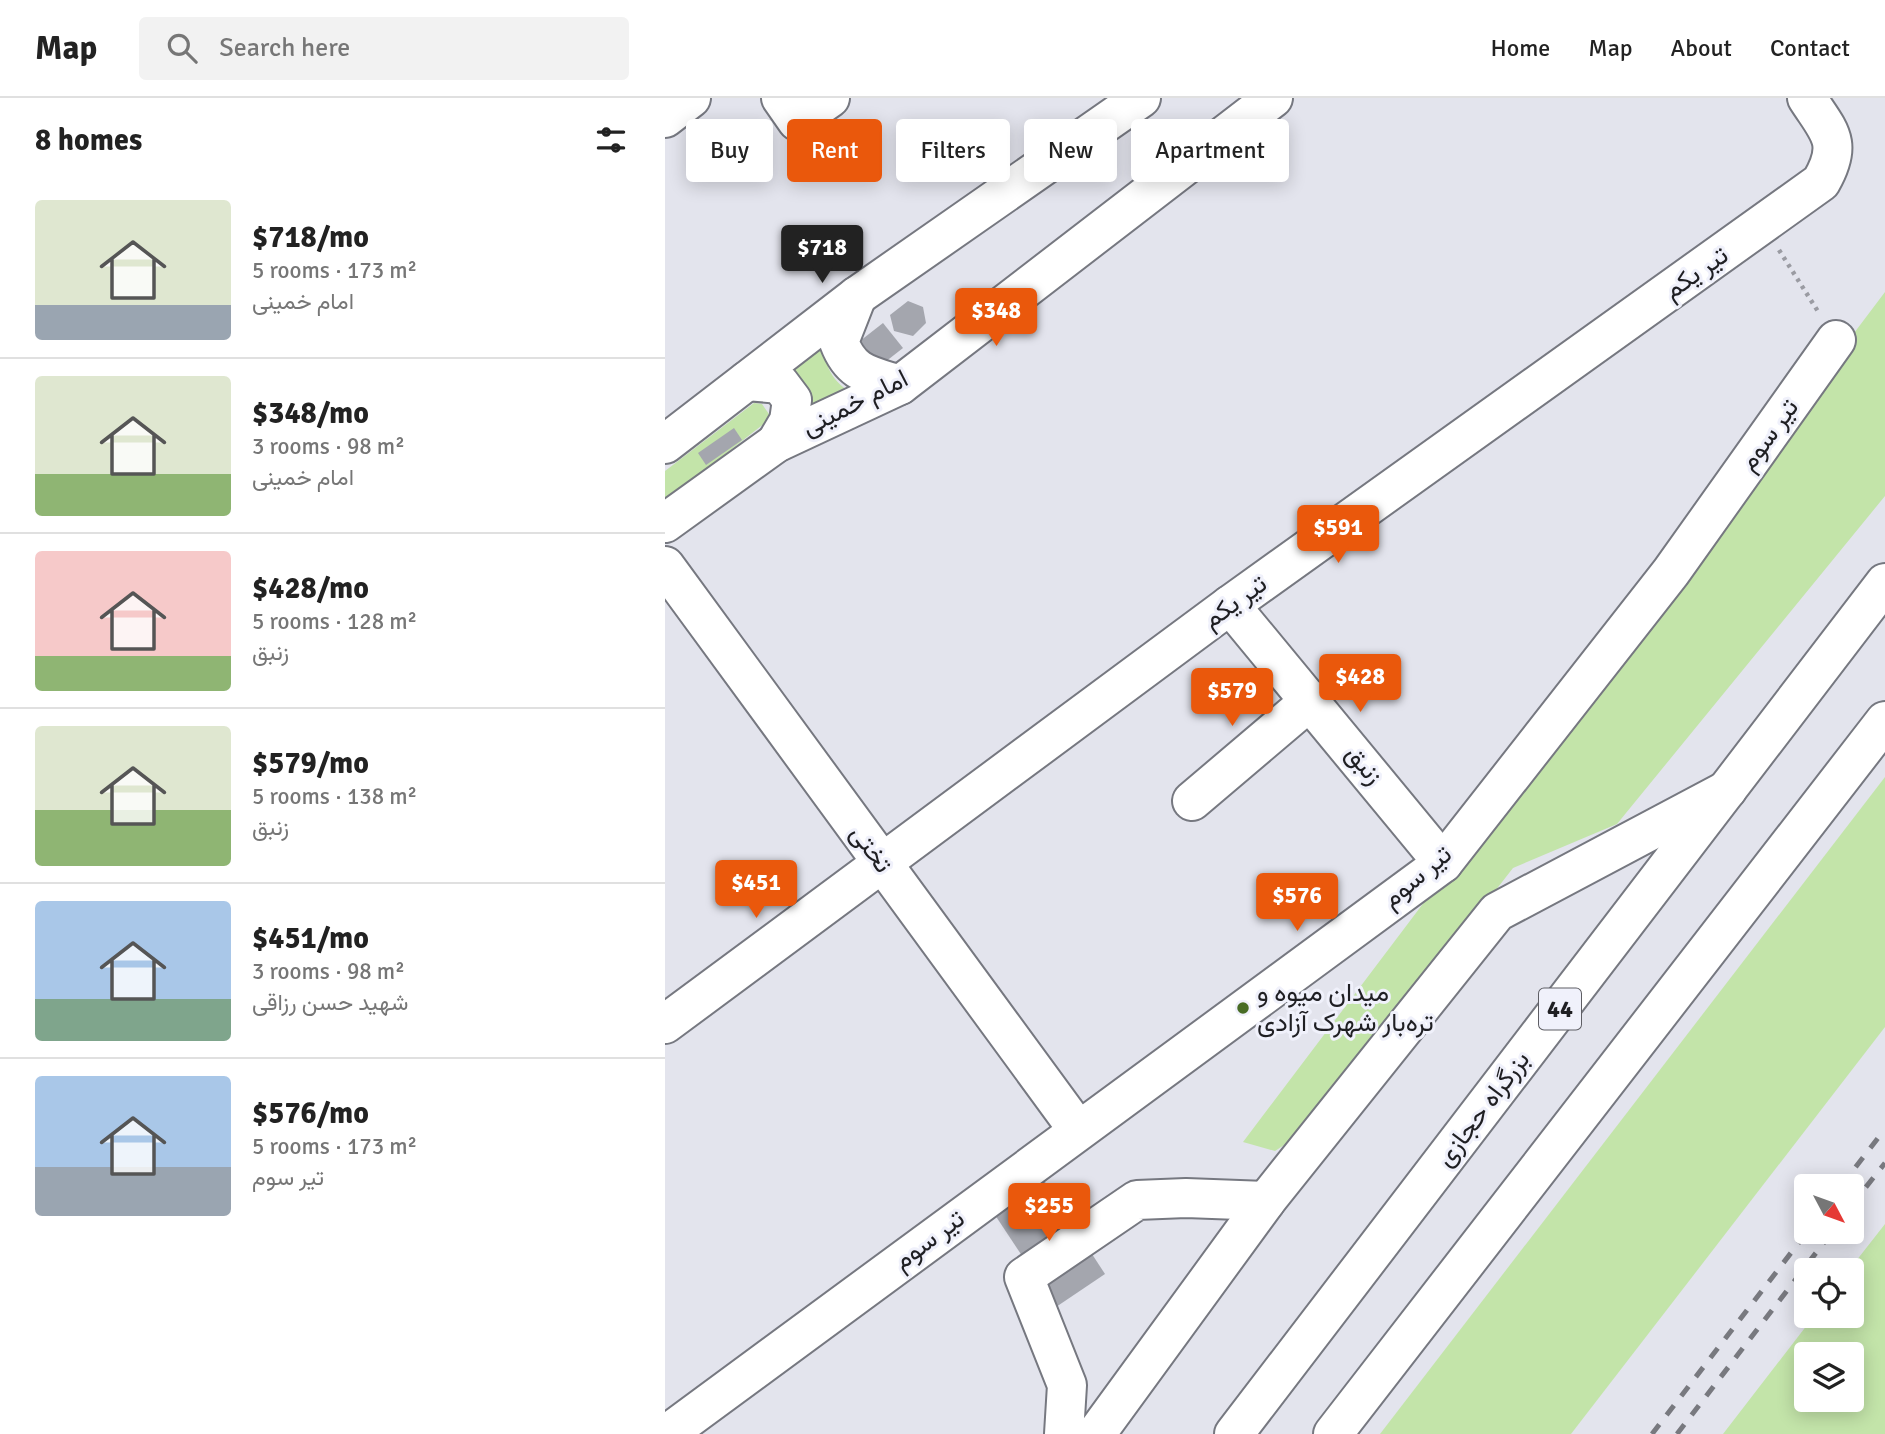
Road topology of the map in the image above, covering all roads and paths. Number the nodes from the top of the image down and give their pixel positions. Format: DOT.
graph roads {
  1 [pos="691,98"];
  2 [pos="830,98"];
  3 [pos="1141,98"];
  4 [pos="1273,98"];
  5 [pos="1807,98"];
  6 [pos="789,109"];
  7 [pos="665,118"];
  8 [pos="1764,225"];
  9 [pos="857,296"];
  10 [pos="1836,340"];
  11 [pos="747,381"];
  12 [pos="900,385"];
  13 [pos="776,443"];
  14 [pos="665,444"];
  15 [pos="665,523"];
  16 [pos="665,566"];
  17 [pos="1885,583"];
  18 [pos="1230,605"];
  19 [pos="1311,700"];
  20 [pos="1885,721"];
  21 [pos="1727,790"];
  22 [pos="1192,801"];
  23 [pos="1443,863"];
  24 [pos="882,864"];
  25 [pos="665,1024"];
  26 [pos="1078,1130"];
  27 [pos="1266,1202"];
  28 [pos="667,1434"];
  29 [pos="1064,1434"];
  30 [pos="1096,1434"];
  31 [pos="1234,1434"];
  32 [pos="1333,1434"];
  1 -- 7 [label="main road"];
  2 -- 6 [label="main road"];
  3 -- 9 [label="main road"];
  4 -- 12 [label="main road, امام خمینی"];
  5 -- 8 [label="main road, تیر یکم"];
  8 -- 10 [label="path"];
  8 -- 18 [label="main road, تیر یکم"];
  9 -- 11 [label="main road"];
  9 -- 12 [label="main road"];
  10 -- 23 [label="main road, تیر سوم"];
  11 -- 13 [label="main road"];
  11 -- 14 [label="main road"];
  12 -- 13 [label="main road, امام خمینی"];
  13 -- 15 [label="main road, امام خمینی"];
  16 -- 24 [label="main road, تختی"];
  17 -- 21 [label="main road, بزرگراه حجازی / 44"];
  18 -- 19 [label="main road, زنبق"];
  18 -- 24 [label="main road, تیر یکم"];
  19 -- 22 [label="main road"];
  19 -- 23 [label="main road, زنبق"];
  20 -- 32 [label="main road"];
  21 -- 27 [label="main road"];
  21 -- 31 [label="main road, بزرگراه حجازی / 44"];
  23 -- 26 [label="main road, تیر سوم"];
  24 -- 25 [label="main road, تیر یکم"];
  24 -- 26 [label="main road, تختی"];
  26 -- 28 [label="main road, تیر سوم"];
  27 -- 29 [label="main road"];
  27 -- 30 [label="main road"];
}
